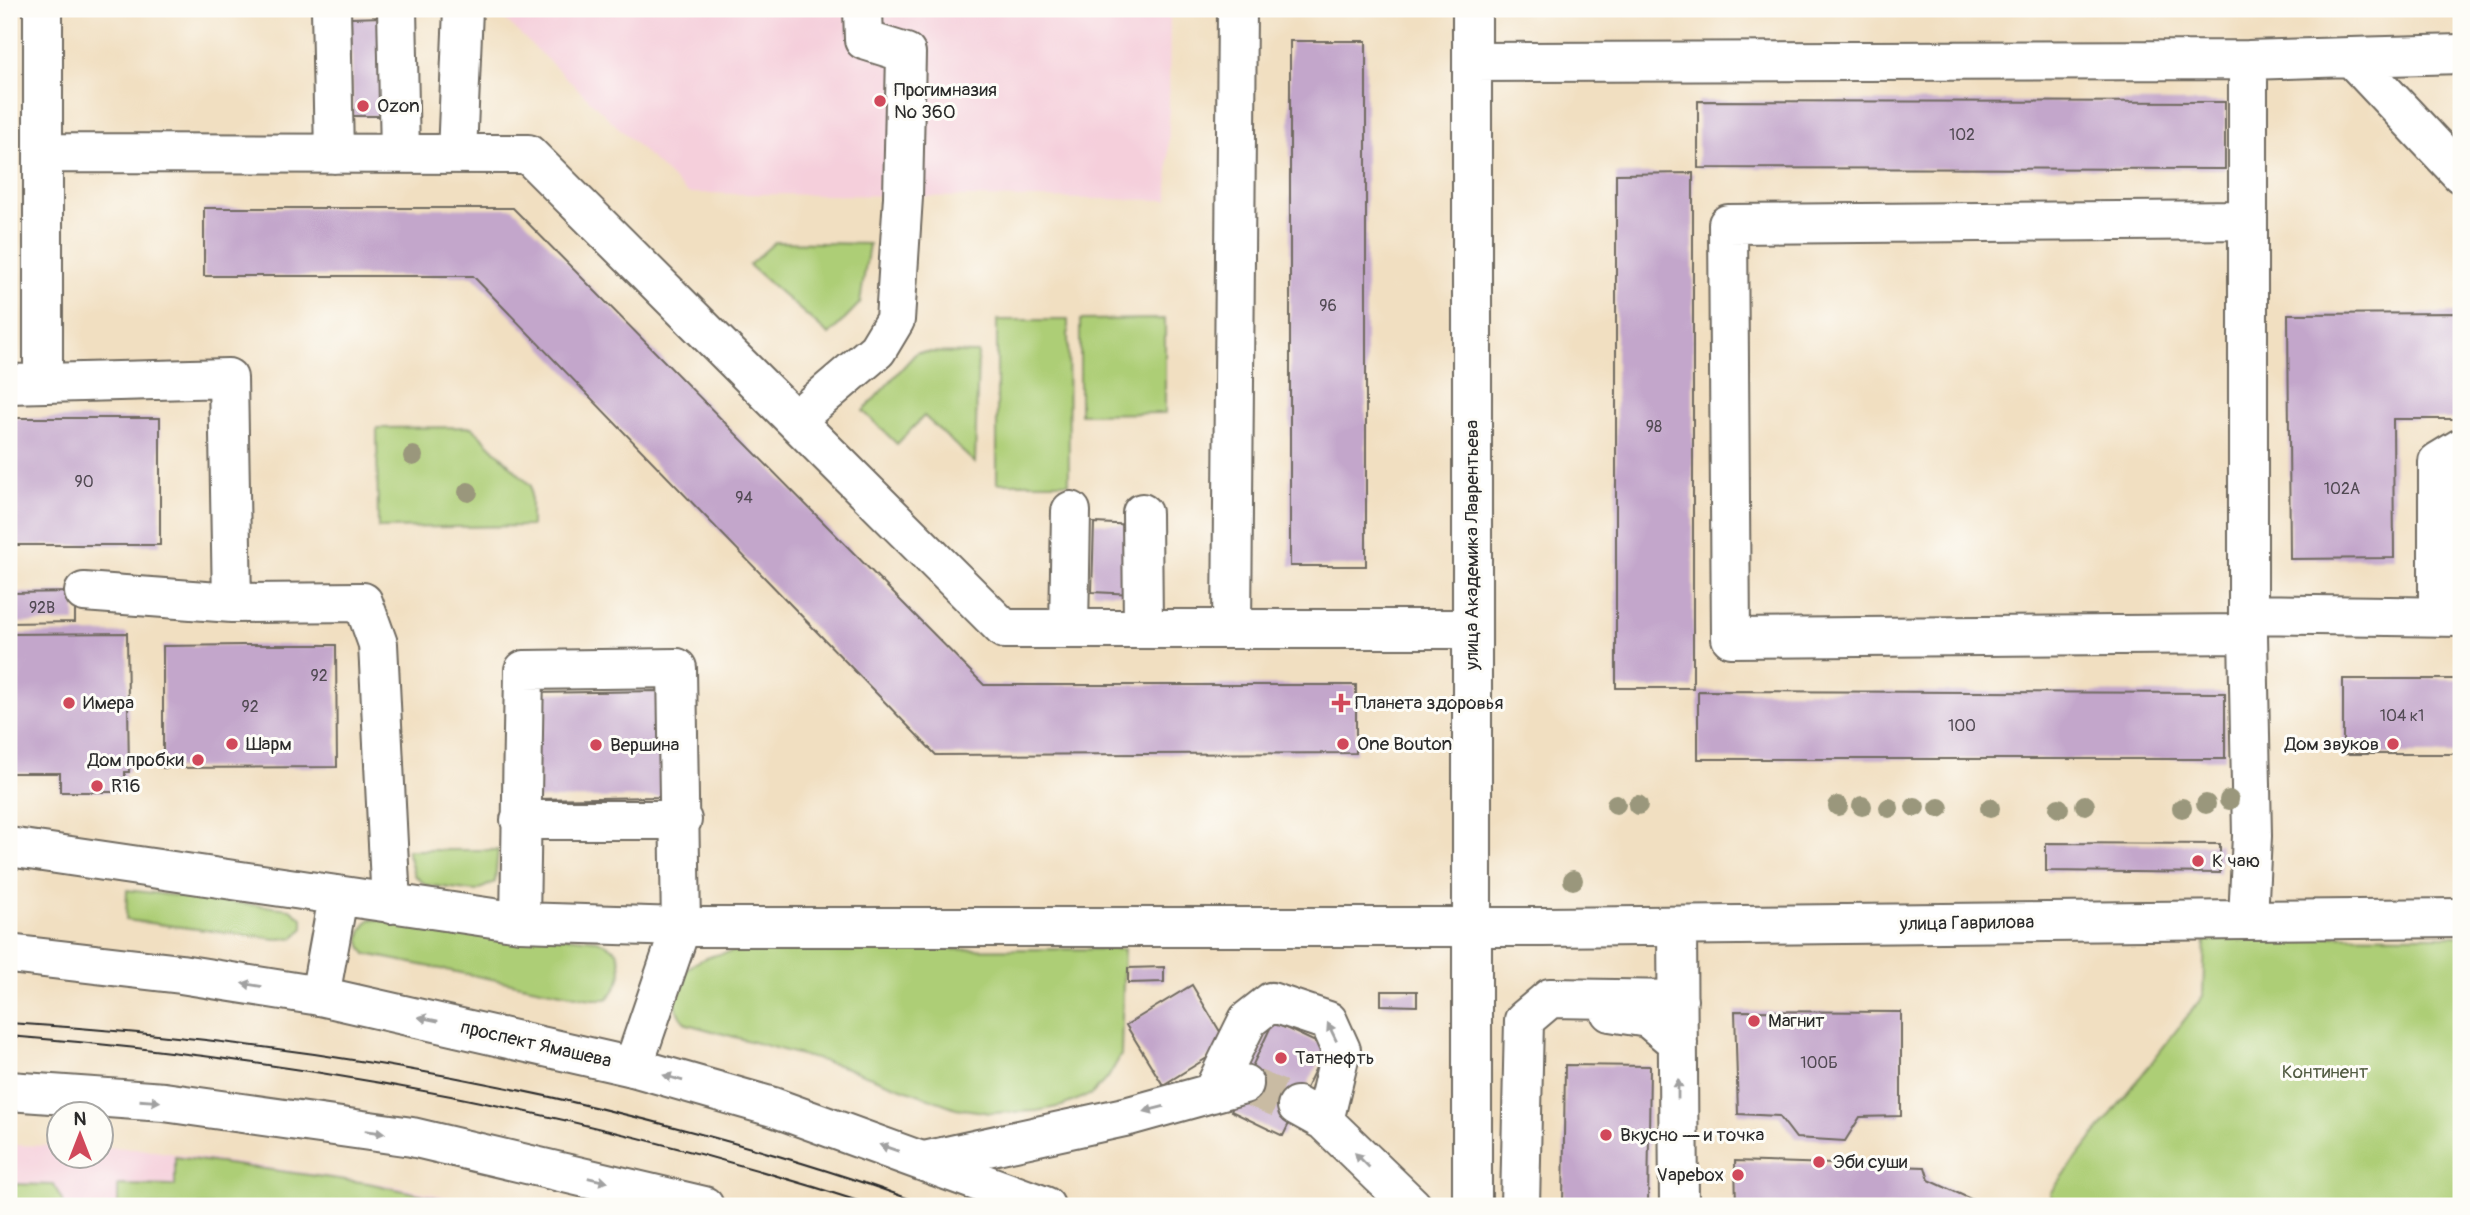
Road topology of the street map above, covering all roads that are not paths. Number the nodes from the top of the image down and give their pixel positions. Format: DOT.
graph roads {
  1 [pos="43,9"];
  2 [pos="331,9"];
  3 [pos="397,9"];
  4 [pos="463,9"];
  5 [pos="863,9"];
  6 [pos="1237,9"];
  7 [pos="1472,9"];
  8 [pos="2461,54"];
  9 [pos="2351,57"];
  10 [pos="2248,60"];
  11 [pos="1472,62"];
  12 [pos="43,153"];
  13 [pos="334,154"];
  14 [pos="400,154"];
  15 [pos="457,154"];
  16 [pos="2461,174"];
  17 [pos="2248,220"];
  18 [pos="26,382"];
  19 [pos="795,420"];
  20 [pos="2461,448"];
  21 [pos="1071,512"];
  22 [pos="1143,513"];
  23 [pos="84,592"];
  24 [pos="232,603"];
  25 [pos="2450,617"];
  26 [pos="2248,624"];
  27 [pos="1069,629"];
  28 [pos="1143,629"];
  29 [pos="1232,629"];
  30 [pos="1472,629"];
  31 [pos="520,820"];
  32 [pos="682,820"];
  33 [pos="9,847"];
  34 [pos="338,897"];
  35 [pos="391,904"];
  36 [pos="2461,918"];
  37 [pos="2248,919"];
  38 [pos="520,922"];
  39 [pos="681,927"];
  40 [pos="1472,927"];
  41 [pos="1677,927"];
  42 [pos="9,954"];
  43 [pos="320,996"];
  44 [pos="1678,1000"];
  45 [pos="1678,1043"];
  46 [pos="633,1067"];
  47 [pos="9,1091"];
  48 [pos="924,1161"];
  49 [pos="680,1203"];
  50 [pos="1045,1206"];
  51 [pos="1412,1206"];
  52 [pos="1472,1206"];
  53 [pos="1520,1206"];
  54 [pos="1541,1206"];
  55 [pos="1679,1206"];
  1 -- 12 [label="street"];
  2 -- 13 [label="street"];
  3 -- 14 [label="street"];
  4 -- 15 [label="street"];
  5 -- 19 [label="street"];
  6 -- 29 [label="street"];
  7 -- 11 [label="street, улица Академика Лаврентьева"];
  8 -- 9 [label="street"];
  9 -- 10 [label="street"];
  9 -- 16 [label="street"];
  10 -- 11 [label="street"];
  10 -- 17 [label="street"];
  11 -- 30 [label="street, улица Академика Лаврентьева"];
  12 -- 13 [label="street"];
  12 -- 18 [label="street"];
  13 -- 14 [label="street"];
  14 -- 15 [label="street"];
  15 -- 19 [label="street"];
  17 -- 26 [label="street"];
  17 -- 26 [label="street"];
  18 -- 24 [label="street"];
  19 -- 27 [label="street"];
  20 -- 25 [label="street"];
  21 -- 27 [label="street"];
  22 -- 28 [label="street"];
  23 -- 24 [label="street"];
  24 -- 35 [label="street"];
  25 -- 26 [label="street"];
  26 -- 37 [label="street"];
  27 -- 28 [label="street"];
  28 -- 29 [label="street"];
  29 -- 30 [label="street"];
  30 -- 40 [label="street, улица Академика Лаврентьева"];
  31 -- 32 [label="street"];
  31 -- 32 [label="street"];
  31 -- 38 [label="street"];
  32 -- 39 [label="street"];
  33 -- 34 [label="street, улица Гаврилова"];
  34 -- 35 [label="street, улица Гаврилова"];
  34 -- 43 [label="street"];
  35 -- 38 [label="street, улица Гаврилова"];
  36 -- 37 [label="street, улица Гаврилова"];
  37 -- 41 [label="street, улица Гаврилова"];
  38 -- 39 [label="street, улица Гаврилова"];
  39 -- 40 [label="street, улица Гаврилова"];
  39 -- 46 [label="street"];
  40 -- 41 [label="street, улица Гаврилова"];
  40 -- 52 [label="street, улица Академика Лаврентьева"];
  41 -- 44 [label="street"];
  43 -- 42 [label="street, проспект Ямашева, one-way"];
  46 -- 43 [label="street, проспект Ямашева, one-way"];
  44 -- 45 [label="street"];
  44 -- 53 [label="street"];
  45 -- 54 [label="street"];
  55 -- 45 [label="street, one-way"];
  48 -- 46 [label="street, проспект Ямашева, one-way"];
  47 -- 49 [label="street, one-way"];
  48 -- 50 [label="street, проспект Ямашева"];
  51 -- 48 [label="street, one-way"];
}
